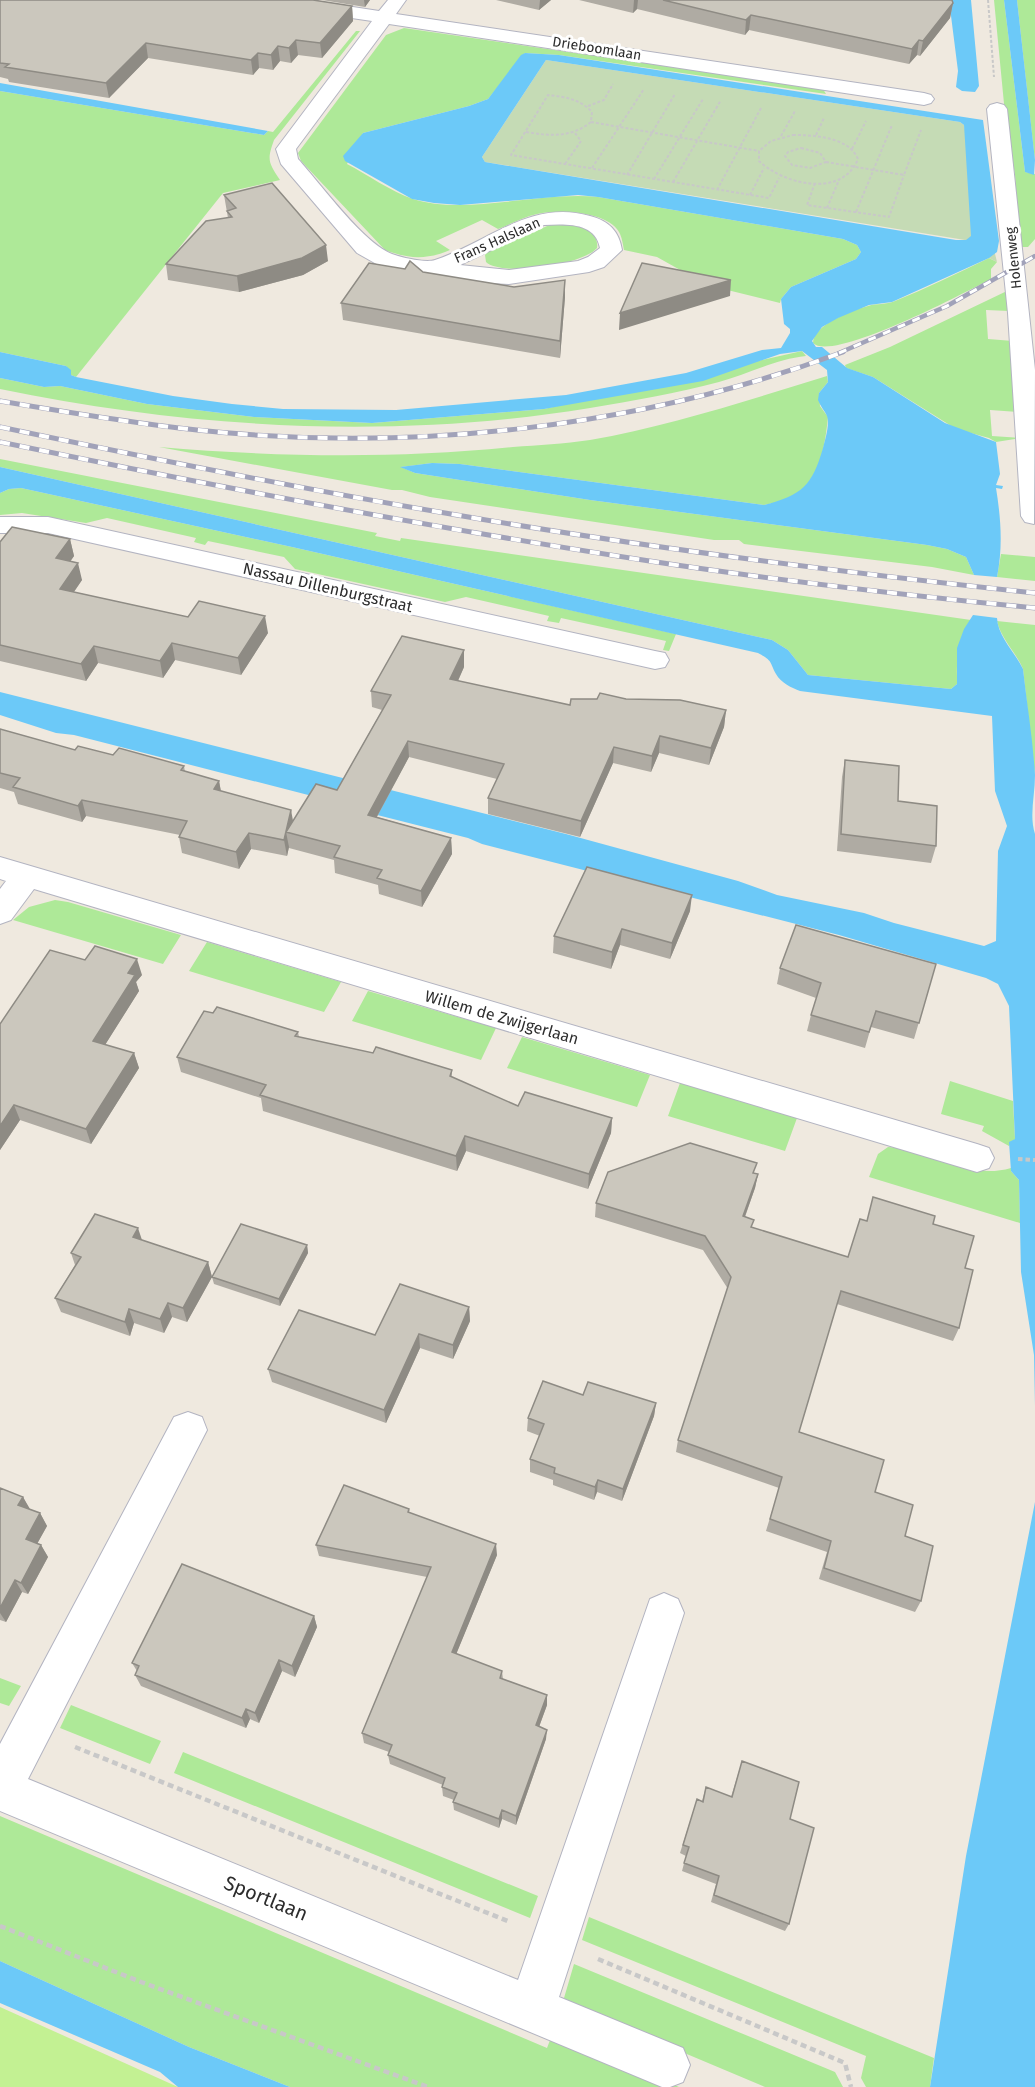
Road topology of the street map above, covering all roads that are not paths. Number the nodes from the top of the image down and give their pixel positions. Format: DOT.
graph roads {
  1 [pos="270,0"];
  2 [pos="391,8"];
  3 [pos="924,99"];
  4 [pos="997,109"];
  5 [pos="436,268"];
  6 [pos="1034,516"];
  7 [pos="0,525"];
  8 [pos="655,660"];
  9 [pos="13,872"];
  10 [pos="0,912"];
  11 [pos="977,1158"];
  12 [pos="188,1430"];
  13 [pos="664,1613"];
  14 [pos="0,1788"];
  15 [pos="532,2008"];
  16 [pos="666,2065"];
  1 -- 2 [label="street, Drieboomlaan"];
  2 -- 3 [label="street, Drieboomlaan"];
  2 -- 5 [label="street, Frans Halslaan"];
  4 -- 6 [label="street, Holenweg"];
  5 -- 5 [label="street, Frans Halslaan"];
  7 -- 8 [label="street, Nassau Dillenburgstraat"];
  9 -- 10 [label="street, Willem de Zwijgerlaan"];
  9 -- 11 [label="street, Willem de Zwijgerlaan"];
  12 -- 14 [label="street, Sportlaan"];
  13 -- 15 [label="street"];
  14 -- 15 [label="street, Sportlaan"];
  15 -- 16 [label="street, Sportlaan"];
}
